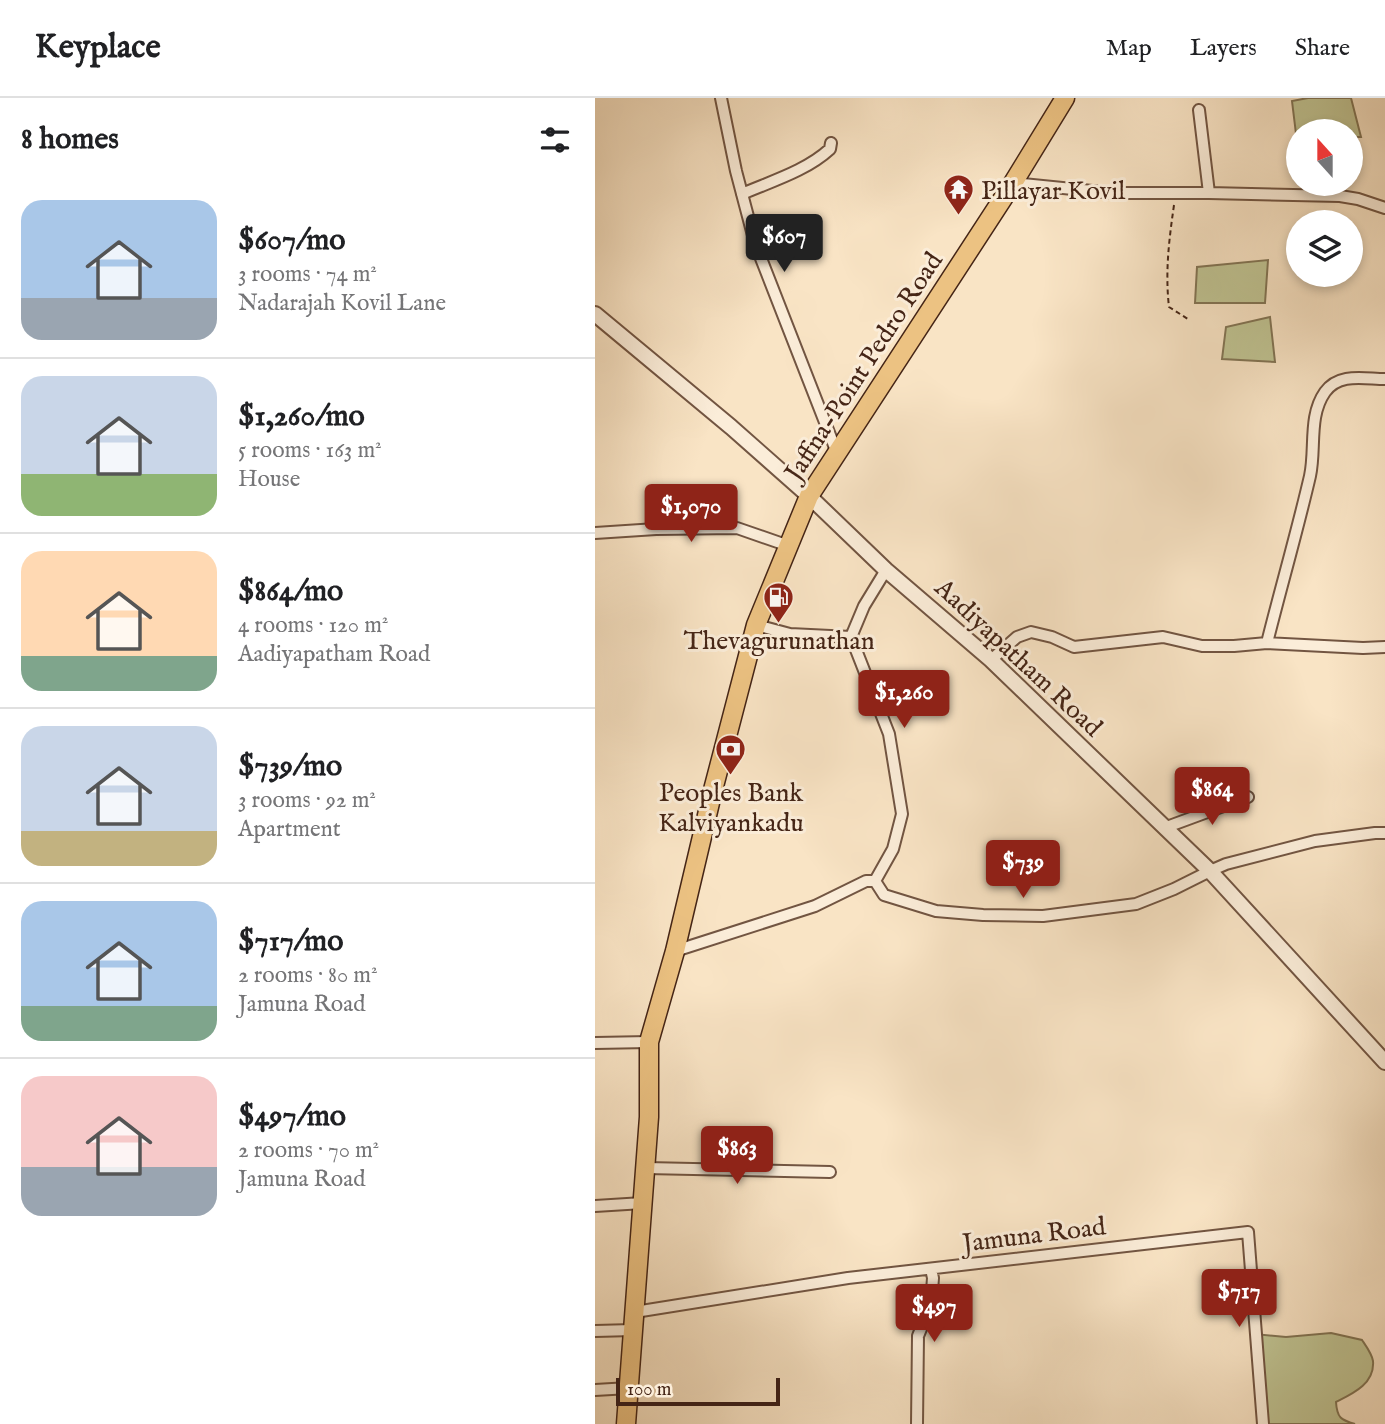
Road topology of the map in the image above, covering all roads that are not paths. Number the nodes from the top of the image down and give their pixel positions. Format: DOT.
graph roads {
  1 [pos="721,98"];
  2 [pos="1065,98"];
  3 [pos="1199,110"];
  4 [pos="831,143"];
  5 [pos="1013,183"];
  6 [pos="1209,193"];
  7 [pos="742,194"];
  8 [pos="1385,208"];
  9 [pos="595,314"];
  10 [pos="1385,379"];
  11 [pos="837,453"];
  12 [pos="809,496"];
  13 [pos="595,533"];
  14 [pos="789,546"];
  15 [pos="886,570"];
  16 [pos="756,625"];
  17 [pos="851,637"];
  18 [pos="1267,643"];
  19 [pos="1385,647"];
  20 [pos="991,660"];
  21 [pos="1248,797"];
  22 [pos="1164,828"];
  23 [pos="1385,833"];
  24 [pos="1210,871"];
  25 [pos="874,881"];
  26 [pos="675,951"];
  27 [pos="649,1042"];
  28 [pos="595,1043"];
  29 [pos="1385,1062"];
  30 [pos="646,1168"];
  31 [pos="830,1172"];
  32 [pos="643,1203"];
  33 [pos="595,1206"];
  34 [pos="931,1269"];
  35 [pos="634,1321"];
  36 [pos="595,1331"];
  37 [pos="629,1388"];
  38 [pos="595,1390"];
  39 [pos="626,1424"];
  40 [pos="917,1424"];
  41 [pos="1263,1424"];
  1 -- 7 [label="street"];
  2 -- 5 [label="main road, Jaffna-Point Pedro Road"];
  3 -- 6 [label="street"];
  4 -- 7 [label="street"];
  5 -- 6 [label="street"];
  5 -- 11 [label="main road, Jaffna-Point Pedro Road"];
  6 -- 8 [label="street"];
  7 -- 11 [label="street"];
  9 -- 12 [label="street, Aadiyapatham Road"];
  10 -- 18 [label="street"];
  11 -- 12 [label="main road, Jaffna-Point Pedro Road"];
  12 -- 14 [label="main road, Jaffna-Point Pedro Road"];
  12 -- 15 [label="street, Aadiyapatham Road"];
  13 -- 14 [label="street"];
  14 -- 16 [label="main road, Jaffna-Point Pedro Road"];
  15 -- 17 [label="street"];
  15 -- 20 [label="street, Aadiyapatham Road"];
  16 -- 17 [label="street"];
  16 -- 26 [label="main road, Jaffna-Point Pedro Road"];
  17 -- 25 [label="street"];
  18 -- 19 [label="street"];
  18 -- 20 [label="street"];
  20 -- 22 [label="street, Aadiyapatham Road"];
  21 -- 22 [label="street"];
  22 -- 24 [label="street, Aadiyapatham Road"];
  23 -- 24 [label="street"];
  24 -- 25 [label="street"];
  24 -- 29 [label="street, Aadiyapatham Road"];
  25 -- 26 [label="street"];
  26 -- 27 [label="main road, Jaffna-Point Pedro Road"];
  27 -- 28 [label="street"];
  27 -- 30 [label="main road, Jaffna-Point Pedro Road"];
  30 -- 31 [label="street"];
  30 -- 32 [label="main road, Jaffna-Point Pedro Road"];
  32 -- 33 [label="street"];
  32 -- 35 [label="main road, Jaffna-Point Pedro Road"];
  34 -- 35 [label="street, Jamuna Road"];
  34 -- 40 [label="street"];
  34 -- 41 [label="street, Jamuna Road"];
  35 -- 36 [label="street, Jamuna Road"];
  35 -- 37 [label="main road, Jaffna-Point Pedro Road"];
  37 -- 38 [label="street"];
  37 -- 39 [label="main road, Jaffna-Point Pedro Road"];
}
